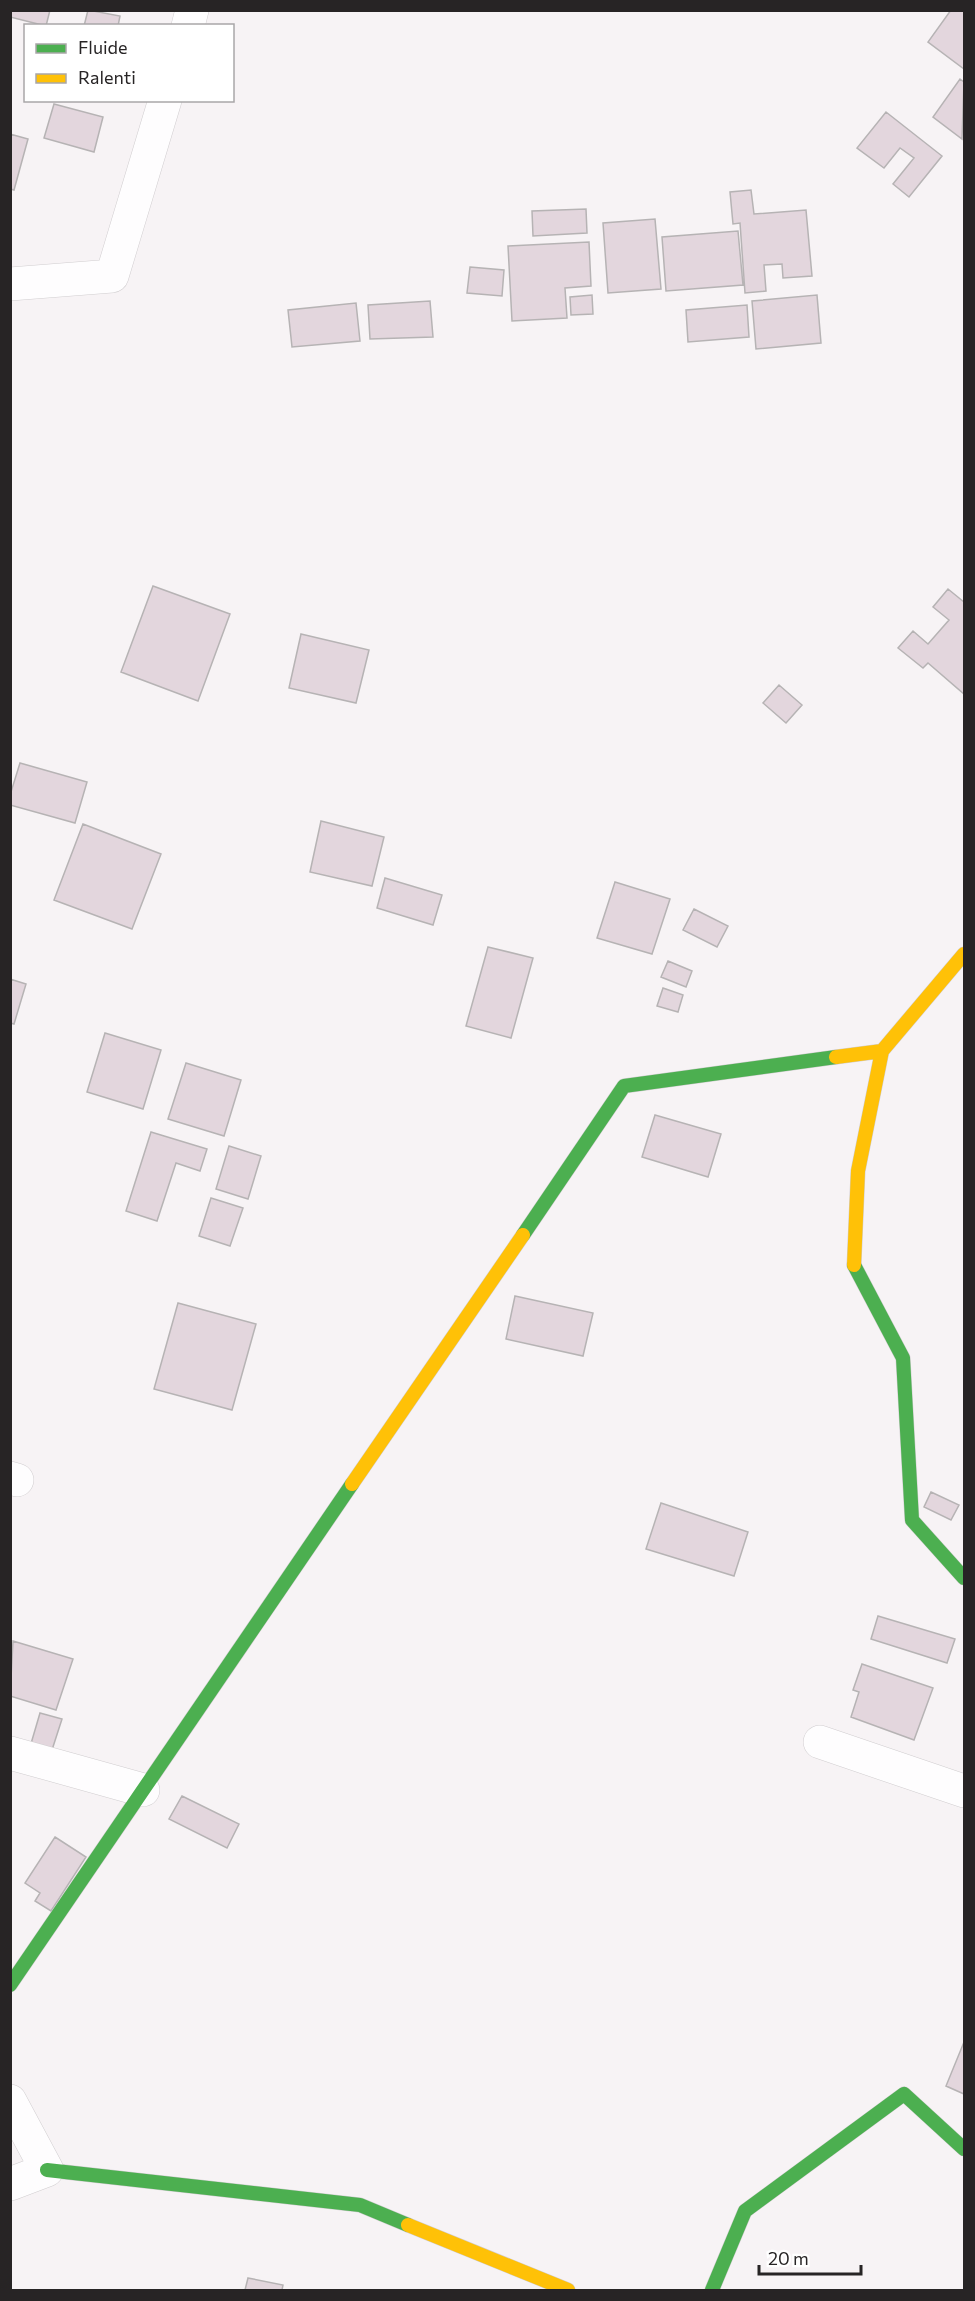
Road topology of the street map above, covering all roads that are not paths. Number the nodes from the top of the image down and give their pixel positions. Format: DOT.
graph roads {
  1 [pos="164,102"];
  2 [pos="10,284"];
  3 [pos="964,954"];
  4 [pos="882,1051"];
  5 [pos="964,1578"];
  6 [pos="820,1742"];
  7 [pos="10,1753"];
  8 [pos="143,1790"];
  9 [pos="964,1791"];
  10 [pos="10,1986"];
  11 [pos="10,2101"];
  12 [pos="964,2148"];
  13 [pos="47,2170"];
  14 [pos="10,2184"];
  15 [pos="568,2290"];
  16 [pos="712,2290"];
  1 -- 2 [label="street"];
  3 -- 4 [label="street"];
  4 -- 5 [label="street"];
  4 -- 8 [label="street"];
  6 -- 9 [label="street"];
  7 -- 8 [label="street"];
  8 -- 10 [label="street"];
  11 -- 13 [label="street"];
  12 -- 16 [label="street"];
  13 -- 14 [label="street"];
  13 -- 15 [label="street"];
}
